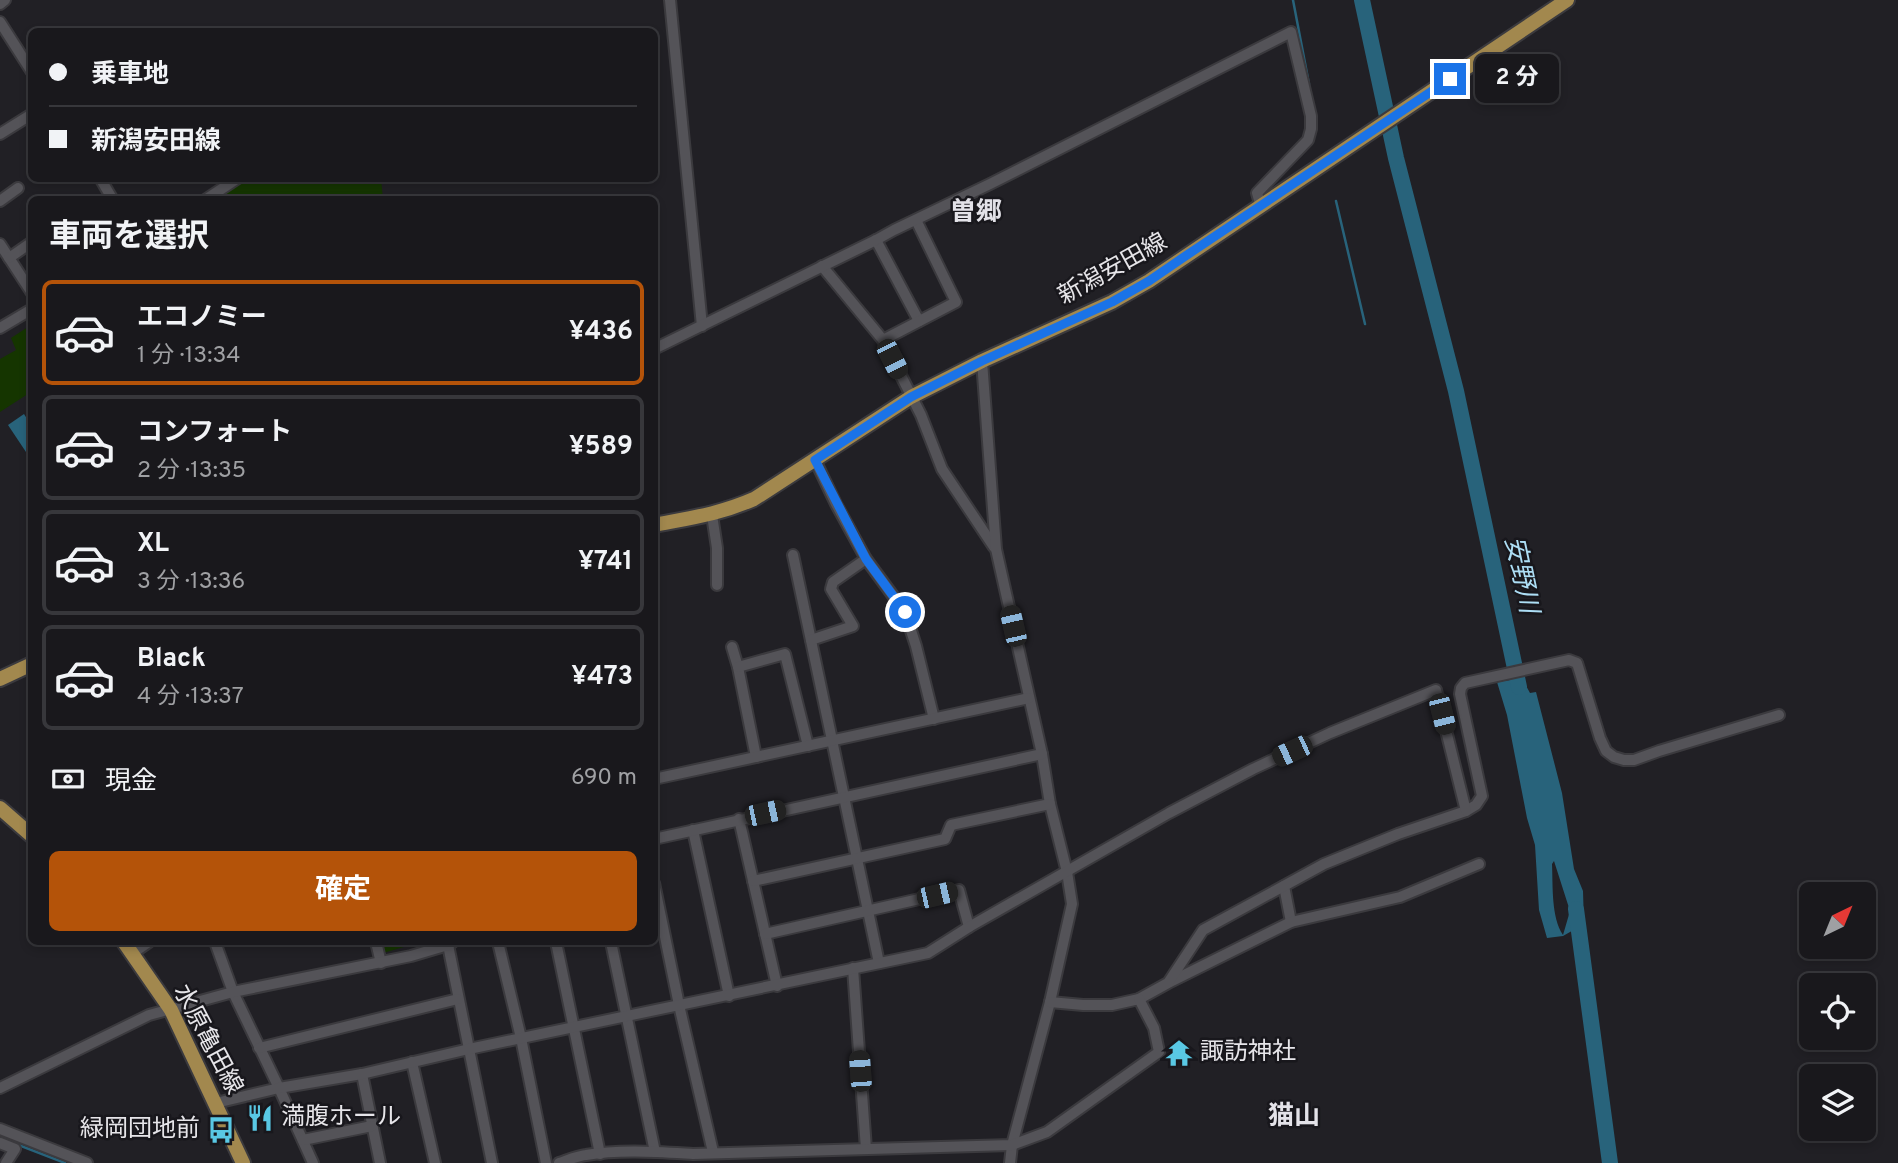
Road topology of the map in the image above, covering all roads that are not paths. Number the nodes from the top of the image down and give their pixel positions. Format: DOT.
graph roads {
  1 [pos="5,0"];
  2 [pos="670,0"];
  3 [pos="1567,0"];
  4 [pos="0,4"];
  5 [pos="0,22"];
  6 [pos="28,66"];
  7 [pos="28,116"];
  8 [pos="0,134"];
  9 [pos="232,182"];
  10 [pos="18,188"];
  11 [pos="211,196"];
  12 [pos="0,201"];
  13 [pos="1261,206"];
  14 [pos="916,220"];
  15 [pos="876,240"];
  16 [pos="0,244"];
  17 [pos="28,245"];
  18 [pos="9,258"];
  19 [pos="822,266"];
  20 [pos="28,287"];
  21 [pos="28,311"];
  22 [pos="919,321"];
  23 [pos="702,326"];
  24 [pos="0,328"];
  25 [pos="883,340"];
  26 [pos="658,347"];
  27 [pos="982,361"];
  28 [pos="911,397"];
  29 [pos="815,460"];
  30 [pos="712,514"];
  31 [pos="658,524"];
  32 [pos="996,549"];
  33 [pos="793,555"];
  34 [pos="866,559"];
  35 [pos="717,585"];
  36 [pos="811,640"];
  37 [pos="732,648"];
  38 [pos="28,666"];
  39 [pos="738,667"];
  40 [pos="0,678"];
  41 [pos="1029,698"];
  42 [pos="1779,715"];
  43 [pos="934,719"];
  44 [pos="832,741"];
  45 [pos="808,746"];
  46 [pos="1042,754"];
  47 [pos="756,757"];
  48 [pos="658,778"];
  49 [pos="844,796"];
  50 [pos="1050,804"];
  51 [pos="0,808"];
  52 [pos="1466,811"];
  53 [pos="739,819"];
  54 [pos="693,830"];
  55 [pos="28,832"];
  56 [pos="658,838"];
  57 [pos="857,859"];
  58 [pos="1479,864"];
  59 [pos="1067,872"];
  60 [pos="753,881"];
  61 [pos="1284,886"];
  62 [pos="658,903"];
  63 [pos="868,911"];
  64 [pos="1292,922"];
  65 [pos="969,926"];
  66 [pos="765,934"];
  67 [pos="216,945"];
  68 [pos="377,945"];
  69 [pos="443,945"];
  70 [pos="450,945"];
  71 [pos="499,945"];
  72 [pos="557,945"];
  73 [pos="612,945"];
  74 [pos="128,947"];
  75 [pos="381,962"];
  76 [pos="879,963"];
  77 [pos="853,968"];
  78 [pos="1167,983"];
  79 [pos="776,986"];
  80 [pos="233,992"];
  81 [pos="729,996"];
  82 [pos="458,999"];
  83 [pos="1139,999"];
  84 [pos="1050,1002"];
  85 [pos="679,1005"];
  86 [pos="170,1010"];
  87 [pos="626,1016"];
  88 [pos="574,1028"];
  89 [pos="521,1038"];
  90 [pos="259,1048"];
  91 [pos="469,1049"];
  92 [pos="412,1062"];
  93 [pos="362,1074"];
  94 [pos="279,1087"];
  95 [pos="0,1088"];
  96 [pos="216,1103"];
  97 [pos="372,1126"];
  98 [pos="0,1129"];
  99 [pos="303,1140"];
  100 [pos="0,1143"];
  101 [pos="1012,1145"];
  102 [pos="866,1149"];
  103 [pos="655,1152"];
  104 [pos="713,1152"];
  105 [pos="600,1154"];
  106 [pos="6,1163"];
  107 [pos="87,1163"];
  108 [pos="243,1163"];
  109 [pos="313,1163"];
  110 [pos="380,1163"];
  111 [pos="435,1163"];
  112 [pos="492,1163"];
  113 [pos="546,1163"];
  114 [pos="559,1163"];
  115 [pos="1010,1163"];
  1 -- 4 [label="street"];
  2 -- 23 [label="street"];
  3 -- 13 [label="main road, 新潟安田線"];
  5 -- 6 [label="street"];
  7 -- 8 [label="street"];
  9 -- 11 [label="street"];
  10 -- 12 [label="street"];
  13 -- 14 [label="street"];
  13 -- 27 [label="main road, 新潟安田線"];
  14 -- 15 [label="street"];
  14 -- 22 [label="street"];
  15 -- 19 [label="street"];
  15 -- 22 [label="street"];
  16 -- 18 [label="street"];
  17 -- 18 [label="street"];
  18 -- 20 [label="street"];
  19 -- 23 [label="street"];
  19 -- 25 [label="street"];
  21 -- 24 [label="street"];
  22 -- 25 [label="street"];
  23 -- 26 [label="street"];
  25 -- 28 [label="street"];
  27 -- 28 [label="main road, 新潟安田線"];
  27 -- 32 [label="street"];
  28 -- 29 [label="main road, 新潟安田線"];
  28 -- 32 [label="street"];
  29 -- 30 [label="main road, 新潟安田線"];
  29 -- 34 [label="street"];
  30 -- 31 [label="main road, 新潟安田線"];
  30 -- 35 [label="street"];
  32 -- 41 [label="street"];
  33 -- 36 [label="street"];
  34 -- 36 [label="street"];
  34 -- 43 [label="street"];
  36 -- 44 [label="street"];
  37 -- 39 [label="street"];
  38 -- 40 [label="main road"];
  39 -- 45 [label="street"];
  39 -- 47 [label="street"];
  41 -- 43 [label="street"];
  41 -- 46 [label="street"];
  42 -- 52 [label="street"];
  43 -- 44 [label="street"];
  44 -- 45 [label="street"];
  44 -- 49 [label="street"];
  45 -- 47 [label="street"];
  46 -- 49 [label="street"];
  46 -- 50 [label="street"];
  47 -- 48 [label="street"];
  49 -- 53 [label="street"];
  49 -- 57 [label="street"];
  50 -- 57 [label="street"];
  50 -- 59 [label="street"];
  51 -- 55 [label="main road"];
  52 -- 59 [label="street"];
  52 -- 61 [label="street"];
  53 -- 54 [label="street"];
  53 -- 60 [label="street"];
  54 -- 56 [label="street"];
  54 -- 81 [label="street"];
  57 -- 60 [label="street"];
  57 -- 63 [label="street"];
  58 -- 64 [label="street"];
  59 -- 65 [label="street"];
  59 -- 84 [label="street"];
  60 -- 66 [label="street"];
  61 -- 64 [label="street"];
  61 -- 78 [label="street"];
  62 -- 85 [label="street"];
  63 -- 65 [label="street"];
  63 -- 66 [label="street"];
  63 -- 76 [label="street"];
  64 -- 78 [label="street"];
  65 -- 76 [label="street"];
  66 -- 79 [label="street"];
  67 -- 80 [label="street"];
  68 -- 75 [label="street"];
  69 -- 75 [label="street"];
  70 -- 82 [label="street"];
  71 -- 89 [label="street"];
  72 -- 88 [label="street"];
  73 -- 87 [label="street"];
  74 -- 86 [label="main road, 水原亀田線"];
  75 -- 80 [label="street"];
  76 -- 77 [label="street"];
  77 -- 79 [label="street"];
  77 -- 102 [label="street"];
  78 -- 83 [label="street"];
  79 -- 81 [label="street"];
  80 -- 86 [label="street"];
  80 -- 90 [label="street"];
  81 -- 85 [label="street"];
  82 -- 90 [label="street"];
  82 -- 91 [label="street"];
  83 -- 84 [label="street"];
  83 -- 101 [label="street"];
  84 -- 101 [label="street"];
  85 -- 87 [label="street"];
  85 -- 104 [label="street"];
  86 -- 95 [label="street"];
  86 -- 96 [label="main road, 水原亀田線"];
  87 -- 88 [label="street"];
  87 -- 103 [label="street"];
  88 -- 89 [label="street"];
  88 -- 105 [label="street"];
  89 -- 91 [label="street"];
  89 -- 113 [label="street"];
  90 -- 94 [label="street"];
  91 -- 92 [label="street"];
  91 -- 112 [label="street"];
  92 -- 93 [label="street"];
  92 -- 111 [label="street"];
  93 -- 94 [label="street"];
  93 -- 97 [label="street"];
  94 -- 96 [label="street"];
  94 -- 99 [label="street"];
  96 -- 108 [label="main road, 水原亀田線"];
  97 -- 99 [label="street"];
  97 -- 110 [label="street"];
  98 -- 107 [label="street"];
  99 -- 109 [label="street"];
  100 -- 106 [label="street"];
  101 -- 102 [label="street"];
  101 -- 115 [label="street"];
  102 -- 104 [label="street"];
  103 -- 104 [label="street"];
  103 -- 105 [label="street"];
  105 -- 114 [label="street"];
}
